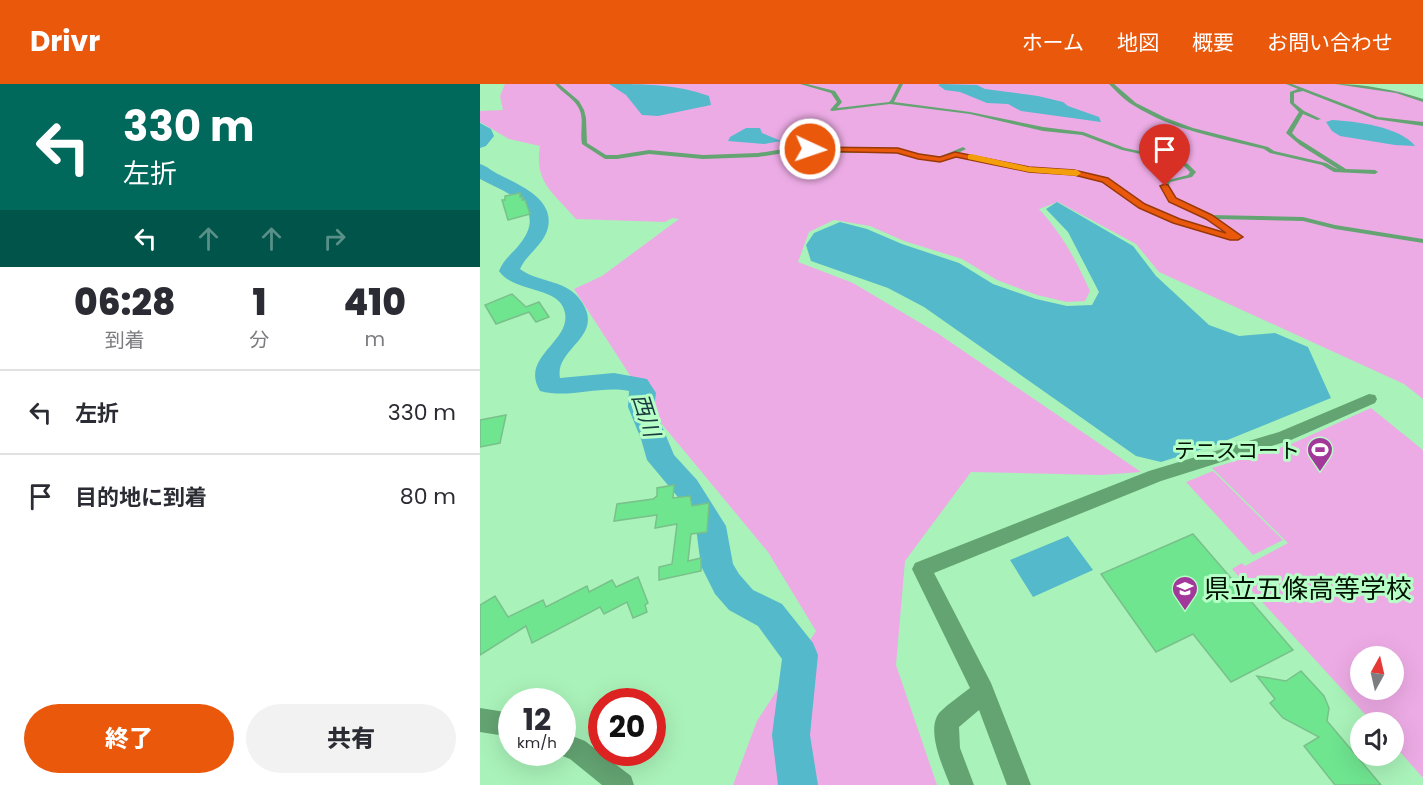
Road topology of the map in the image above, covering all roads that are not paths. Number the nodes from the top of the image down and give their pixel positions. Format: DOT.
graph roads {
  1 [pos="557,84"];
  2 [pos="802,84"];
  3 [pos="901,84"];
  4 [pos="1111,84"];
  5 [pos="1288,84"];
  6 [pos="1337,84"];
  7 [pos="1303,90"];
  8 [pos="1423,101"];
  9 [pos="890,103"];
  10 [pos="1302,112"];
  11 [pos="1319,119"];
  12 [pos="1423,124"];
  13 [pos="963,149"];
  14 [pos="955,154"];
  15 [pos="1344,170"];
  16 [pos="1375,171"];
  17 [pos="1209,217"];
  18 [pos="1423,241"];
  19 [pos="1369,399"];
  20 [pos="983,691"];
  21 [pos="480,720"];
  22 [pos="498,723"];
  23 [pos="576,749"];
  24 [pos="622,785"];
  25 [pos="962,785"];
  26 [pos="1019,785"];
  1 -- 14 [label="lane"];
  2 -- 9 [label="lane"];
  3 -- 9 [label="lane"];
  4 -- 15 [label="lane"];
  5 -- 7 [label="lane"];
  6 -- 8 [label="lane"];
  7 -- 10 [label="lane"];
  7 -- 12 [label="lane"];
  9 -- 17 [label="lane"];
  10 -- 11 [label="lane"];
  10 -- 15 [label="lane"];
  13 -- 14 [label="lane"];
  14 -- 17 [label="lane"];
  15 -- 16 [label="lane"];
  17 -- 18 [label="lane"];
  19 -- 20 [label="street"];
  20 -- 25 [label="street"];
  20 -- 26 [label="street"];
  21 -- 22 [label="street"];
  23 -- 24 [label="street"];
}
